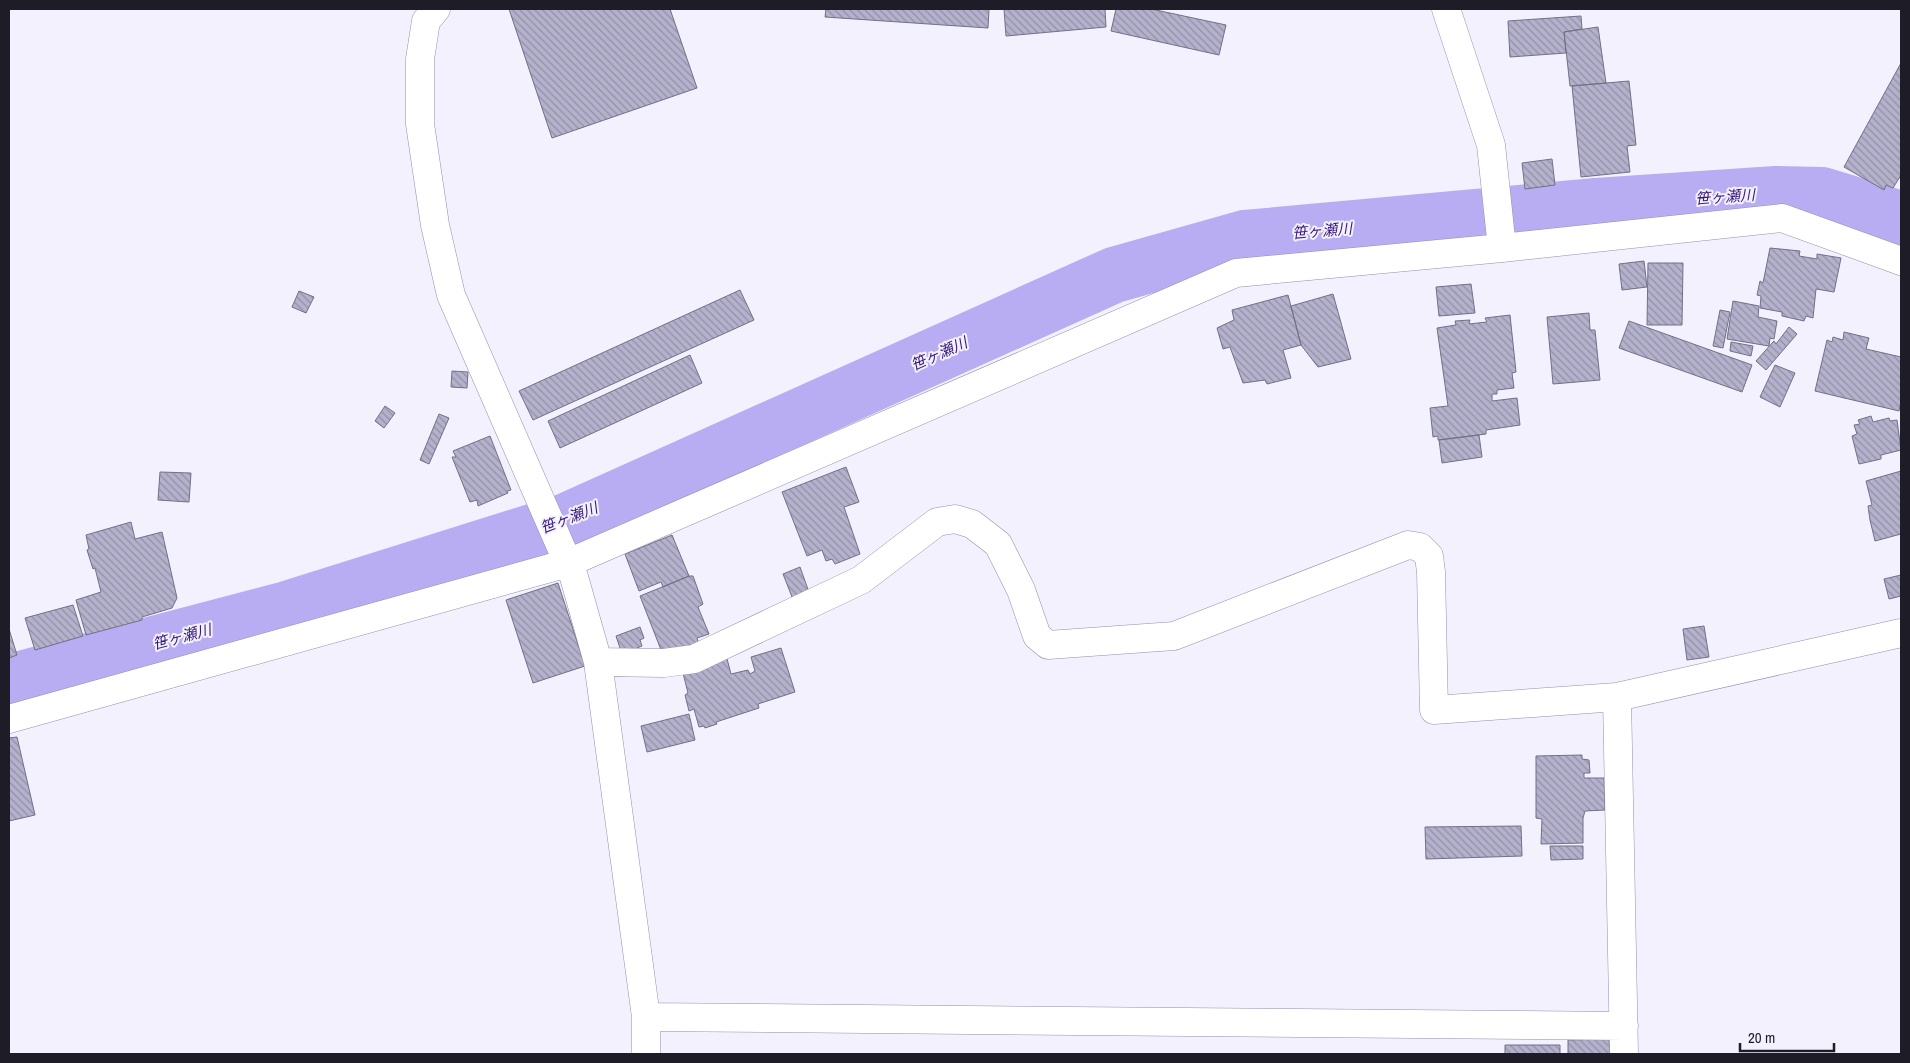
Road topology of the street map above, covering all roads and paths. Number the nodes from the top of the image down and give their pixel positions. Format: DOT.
graph roads {
  1 [pos="436,9"];
  2 [pos="1446,9"];
  3 [pos="1501,244"];
  4 [pos="1901,261"];
  5 [pos="565,556"];
  6 [pos="1901,633"];
  7 [pos="598,662"];
  8 [pos="1617,697"];
  9 [pos="9,719"];
  10 [pos="646,1017"];
  11 [pos="1624,1026"];
  12 [pos="646,1054"];
  13 [pos="1624,1054"];
  1 -- 5 [label="street"];
  2 -- 3 [label="street"];
  3 -- 4 [label="street"];
  3 -- 5 [label="street"];
  5 -- 7 [label="street"];
  5 -- 9 [label="street"];
  6 -- 8 [label="street"];
  7 -- 8 [label="street"];
  7 -- 10 [label="street"];
  8 -- 11 [label="street"];
  10 -- 11 [label="street"];
  10 -- 12 [label="street"];
  11 -- 13 [label="street"];
}
